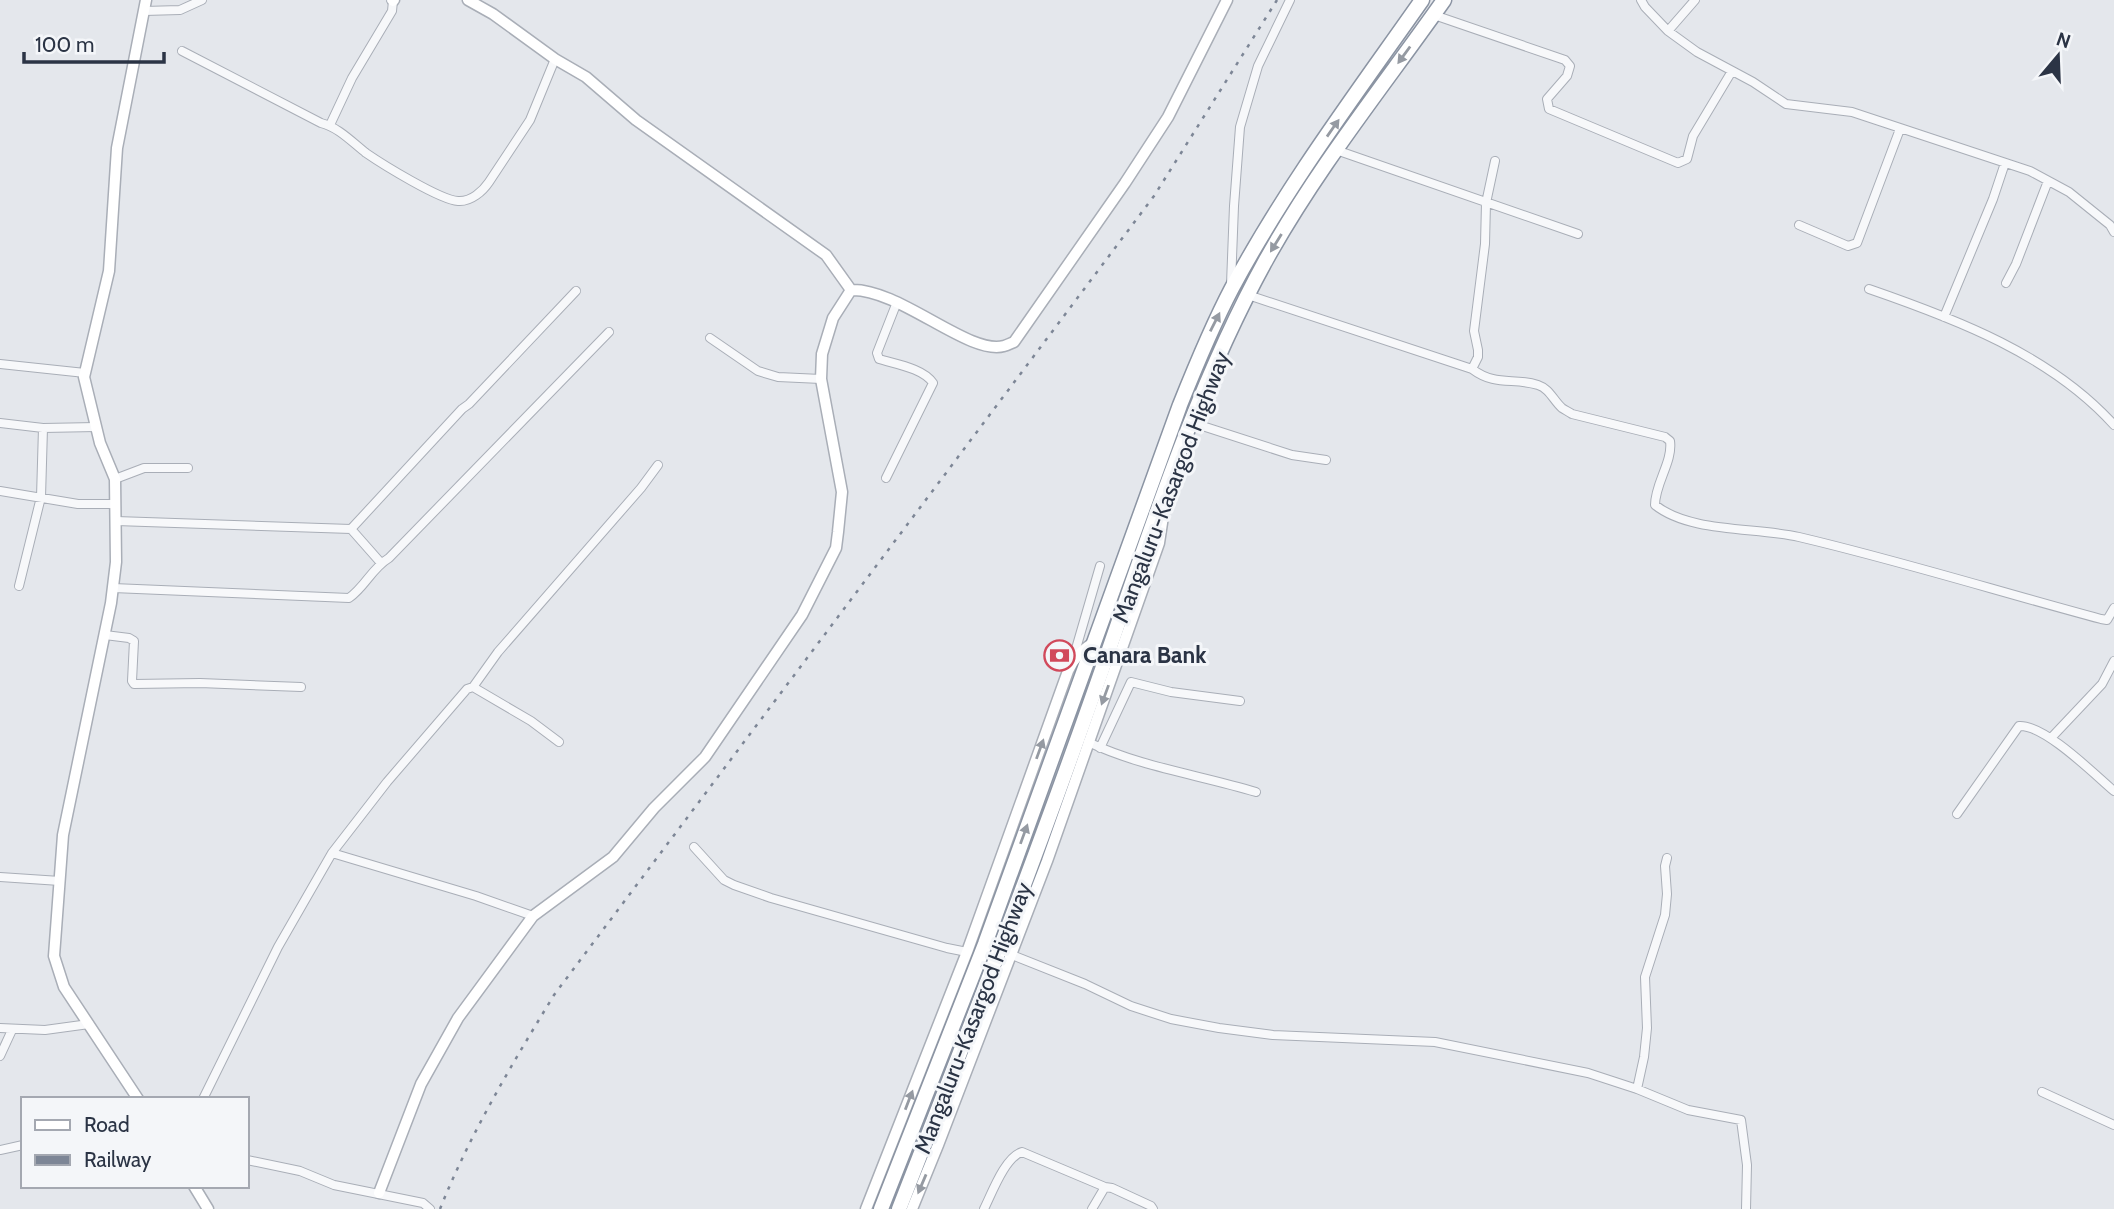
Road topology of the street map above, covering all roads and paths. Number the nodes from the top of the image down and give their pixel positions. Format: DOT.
graph roads {
  1 [pos="202,0"];
  2 [pos="392,0"];
  3 [pos="468,0"];
  4 [pos="1227,0"];
  5 [pos="1290,0"];
  6 [pos="1422,0"];
  7 [pos="1444,0"];
  8 [pos="1641,0"];
  9 [pos="1695,0"];
  10 [pos="145,5"];
  11 [pos="1434,15"];
  12 [pos="1668,31"];
  13 [pos="182,51"];
  14 [pos="555,59"];
  15 [pos="1732,71"];
  16 [pos="330,125"];
  17 [pos="1900,129"];
  18 [pos="1336,150"];
  19 [pos="1495,161"];
  20 [pos="2005,163"];
  21 [pos="2048,181"];
  22 [pos="1486,203"];
  23 [pos="1799,225"];
  24 [pos="2114,232"];
  25 [pos="1578,234"];
  26 [pos="2006,283"];
  27 [pos="1869,289"];
  28 [pos="852,290"];
  29 [pos="1231,290"];
  30 [pos="576,291"];
  31 [pos="1248,295"];
  32 [pos="897,302"];
  33 [pos="1944,317"];
  34 [pos="609,332"];
  35 [pos="710,338"];
  36 [pos="0,364"];
  37 [pos="1472,369"];
  38 [pos="85,373"];
  39 [pos="821,379"];
  40 [pos="1190,422"];
  41 [pos="0,423"];
  42 [pos="2114,425"];
  43 [pos="96,427"];
  44 [pos="43,428"];
  45 [pos="1326,460"];
  46 [pos="658,465"];
  47 [pos="188,468"];
  48 [pos="886,478"];
  49 [pos="115,479"];
  50 [pos="1166,490"];
  51 [pos="0,491"];
  52 [pos="41,497"];
  53 [pos="116,504"];
  54 [pos="116,521"];
  55 [pos="351,529"];
  56 [pos="381,563"];
  57 [pos="1100,566"];
  58 [pos="19,586"];
  59 [pos="113,588"];
  60 [pos="2114,608"];
  61 [pos="105,635"];
  62 [pos="1093,643"];
  63 [pos="1073,659"];
  64 [pos="2114,661"];
  65 [pos="302,687"];
  66 [pos="473,687"];
  67 [pos="1240,701"];
  68 [pos="2051,738"];
  69 [pos="559,741"];
  70 [pos="1088,742"];
  71 [pos="1100,748"];
  72 [pos="2114,791"];
  73 [pos="1255,792"];
  74 [pos="1957,814"];
  75 [pos="694,847"];
  76 [pos="332,853"];
  77 [pos="1667,858"];
  78 [pos="0,877"];
  79 [pos="60,881"];
  80 [pos="533,916"];
  81 [pos="978,942"];
  82 [pos="967,952"];
  83 [pos="1006,953"];
  84 [pos="89,1024"];
  85 [pos="0,1028"];
  86 [pos="12,1030"];
  87 [pos="0,1056"];
  88 [pos="1637,1088"];
  89 [pos="2042,1092"];
  90 [pos="137,1097"];
  91 [pos="204,1097"];
  92 [pos="2114,1125"];
  93 [pos="21,1145"];
  94 [pos="0,1150"];
  95 [pos="248,1160"];
  96 [pos="1105,1187"];
  97 [pos="195,1188"];
  98 [pos="380,1193"];
  99 [pos="1138,1205"];
  100 [pos="208,1209"];
  101 [pos="430,1209"];
  102 [pos="866,1209"];
  103 [pos="881,1209"];
  104 [pos="899,1209"];
  105 [pos="912,1209"];
  106 [pos="984,1209"];
  107 [pos="1092,1209"];
  108 [pos="1153,1209"];
  109 [pos="1746,1209"];
  1 -- 10 [label="street"];
  2 -- 16 [label="street"];
  3 -- 14 [label="street"];
  4 -- 32 [label="street"];
  5 -- 29 [label="street"];
  29 -- 6 [label="highway, Mangaluru-Kasargod Highway, one-way"];
  7 -- 11 [label="highway, Mangaluru-Kasargod Highway"];
  8 -- 12 [label="street"];
  9 -- 12 [label="street"];
  10 -- 38 [label="street"];
  11 -- 15 [label="street"];
  11 -- 18 [label="highway, Mangaluru-Kasargod Highway, one-way"];
  12 -- 15 [label="street"];
  13 -- 16 [label="street"];
  14 -- 16 [label="street"];
  14 -- 28 [label="street"];
  15 -- 17 [label="street"];
  17 -- 20 [label="street"];
  17 -- 23 [label="street"];
  18 -- 22 [label="street"];
  18 -- 31 [label="highway, Mangaluru-Kasargod Highway, one-way"];
  19 -- 22 [label="street"];
  20 -- 21 [label="street"];
  20 -- 33 [label="street"];
  21 -- 24 [label="street"];
  21 -- 26 [label="street"];
  22 -- 25 [label="street"];
  22 -- 37 [label="street"];
  27 -- 33 [label="street"];
  28 -- 32 [label="street"];
  28 -- 39 [label="street"];
  62 -- 29 [label="highway, Mangaluru-Kasargod Highway, one-way"];
  30 -- 55 [label="street"];
  31 -- 37 [label="street"];
  31 -- 40 [label="highway, Mangaluru-Kasargod Highway"];
  32 -- 48 [label="street"];
  33 -- 42 [label="street"];
  34 -- 56 [label="street"];
  35 -- 39 [label="street"];
  36 -- 38 [label="street"];
  37 -- 60 [label="street"];
  38 -- 43 [label="street"];
  39 -- 80 [label="street"];
  40 -- 45 [label="street"];
  40 -- 50 [label="highway, Mangaluru-Kasargod Highway"];
  41 -- 44 [label="street"];
  43 -- 44 [label="street"];
  43 -- 49 [label="street"];
  44 -- 52 [label="street"];
  46 -- 66 [label="street"];
  47 -- 49 [label="street"];
  49 -- 53 [label="street"];
  50 -- 70 [label="street, one-way"];
  50 -- 83 [label="highway, Mangaluru-Kasargod Highway"];
  51 -- 52 [label="street"];
  52 -- 53 [label="street"];
  52 -- 58 [label="street"];
  53 -- 54 [label="street"];
  54 -- 55 [label="street"];
  54 -- 59 [label="street"];
  55 -- 56 [label="street"];
  56 -- 59 [label="street"];
  57 -- 63 [label="street"];
  59 -- 61 [label="street"];
  61 -- 65 [label="street"];
  61 -- 79 [label="street"];
  62 -- 63 [label="street"];
  81 -- 62 [label="highway, Mangaluru-Kasargod Highway, one-way"];
  81 -- 63 [label="street, one-way"];
  64 -- 68 [label="street"];
  66 -- 69 [label="street"];
  66 -- 76 [label="street"];
  67 -- 71 [label="street"];
  68 -- 72 [label="street"];
  68 -- 74 [label="street"];
  70 -- 71 [label="street"];
  70 -- 83 [label="street"];
  71 -- 73 [label="street"];
  75 -- 82 [label="street"];
  76 -- 80 [label="street"];
  76 -- 91 [label="street"];
  77 -- 88 [label="street"];
  78 -- 79 [label="street"];
  79 -- 84 [label="street"];
  80 -- 98 [label="street"];
  81 -- 82 [label="street"];
  81 -- 83 [label="street"];
  81 -- 103 [label="highway, Mangaluru-Kasargod Highway"];
  102 -- 82 [label="street, one-way"];
  83 -- 88 [label="street"];
  83 -- 104 [label="highway, Mangaluru-Kasargod Highway"];
  83 -- 105 [label="street, one-way"];
  84 -- 86 [label="street"];
  84 -- 90 [label="street"];
  85 -- 86 [label="street"];
  86 -- 87 [label="street"];
  88 -- 109 [label="street"];
  89 -- 92 [label="street"];
  93 -- 94 [label="street"];
  95 -- 98 [label="street"];
  96 -- 99 [label="street"];
  96 -- 106 [label="street"];
  96 -- 107 [label="street"];
  97 -- 100 [label="street"];
  98 -- 101 [label="street"];
  99 -- 108 [label="street"];
}
